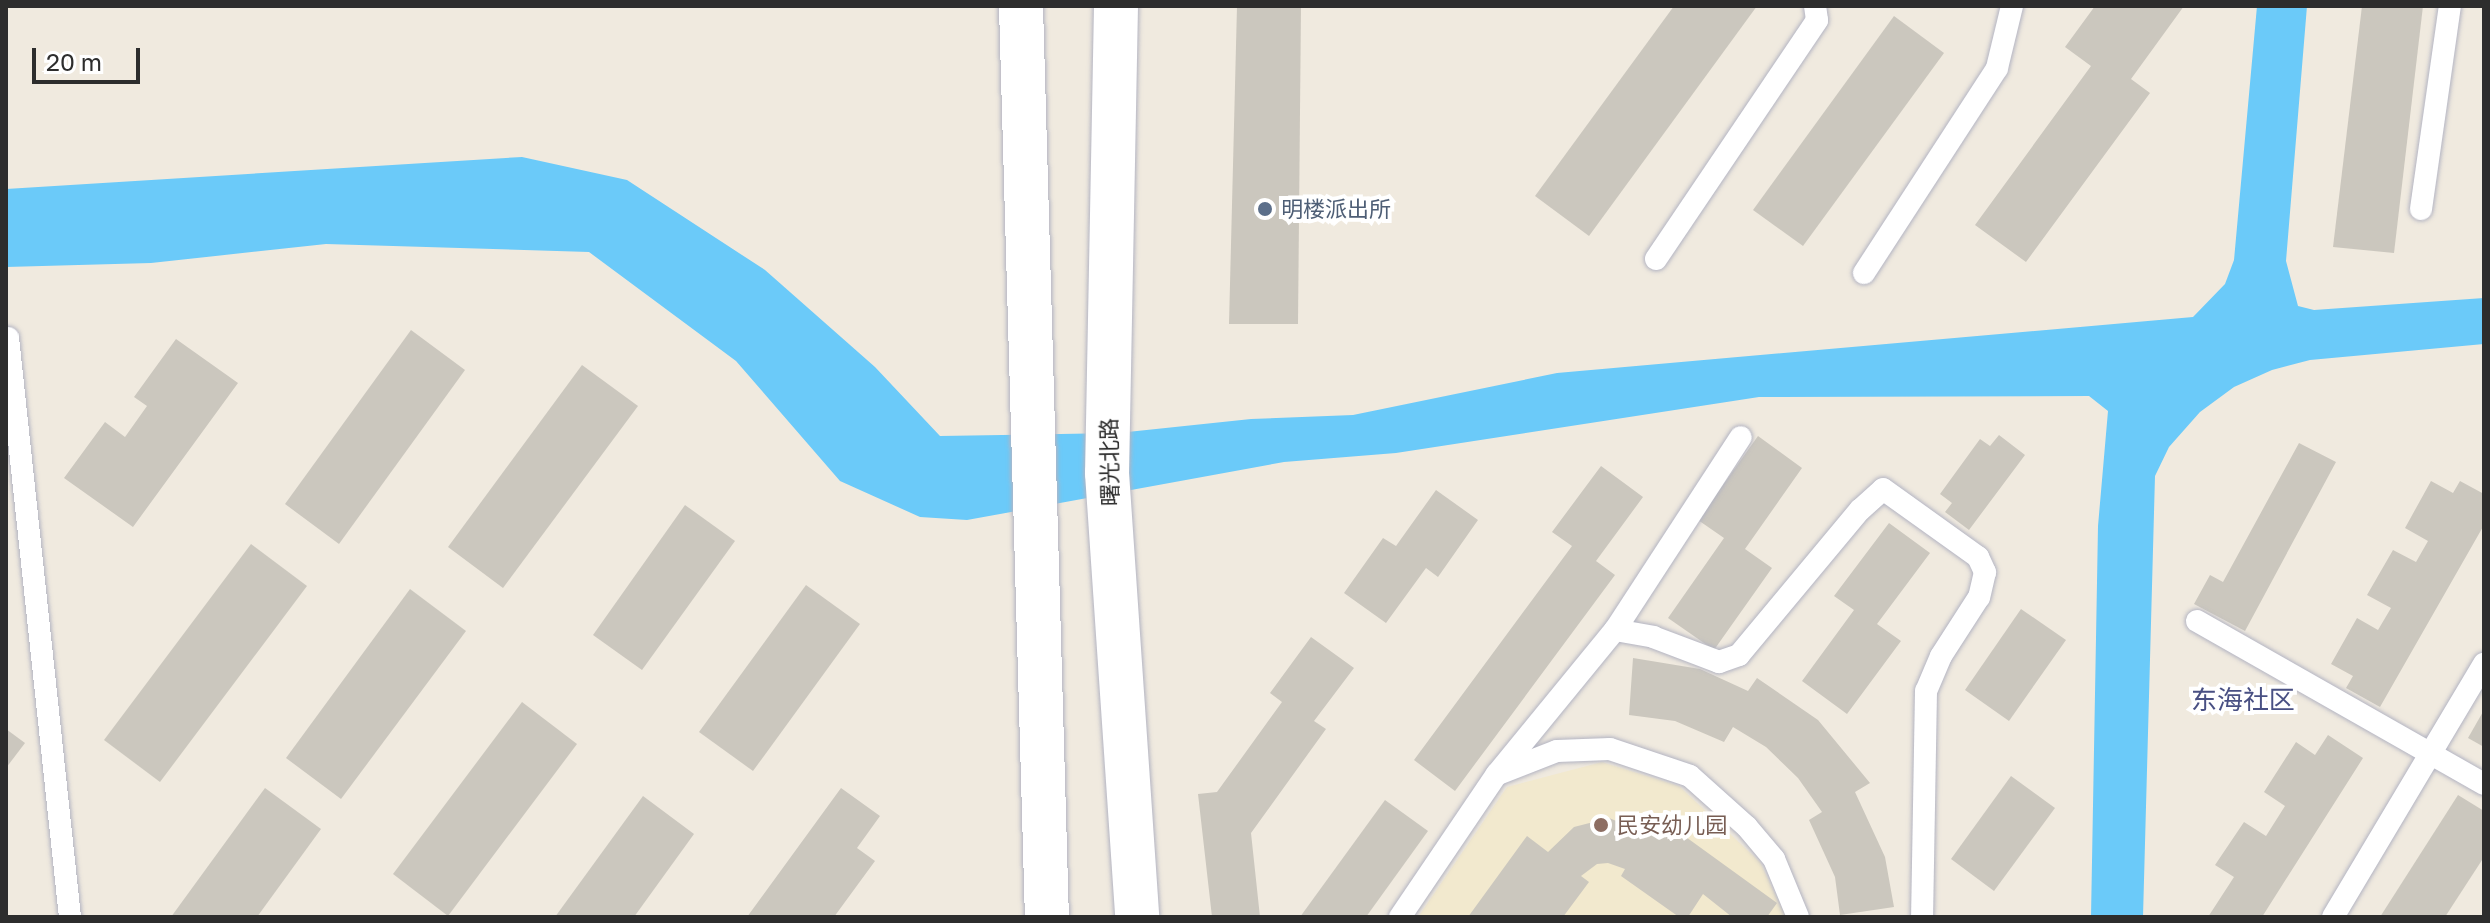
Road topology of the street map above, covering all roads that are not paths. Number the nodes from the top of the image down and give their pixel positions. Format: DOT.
graph roads {
  1 [pos="1021,6"];
  2 [pos="1116,6"];
  3 [pos="1815,6"];
  4 [pos="2012,6"];
  5 [pos="2450,6"];
  6 [pos="2421,209"];
  7 [pos="1656,259"];
  8 [pos="1864,273"];
  9 [pos="8,338"];
  10 [pos="1741,437"];
  11 [pos="2197,621"];
  12 [pos="1615,630"];
  13 [pos="2484,664"];
  14 [pos="2432,755"];
  15 [pos="1497,774"];
  16 [pos="2484,784"];
  17 [pos="70,917"];
  18 [pos="1047,917"];
  19 [pos="1137,917"];
  20 [pos="1400,917"];
  21 [pos="1798,917"];
  22 [pos="1922,917"];
  23 [pos="2333,917"];
  1 -- 18 [label="main road"];
  2 -- 19 [label="main road, 曙光北路"];
  3 -- 7 [label="lane"];
  4 -- 8 [label="lane"];
  5 -- 6 [label="lane"];
  9 -- 17 [label="lane"];
  10 -- 12 [label="lane"];
  11 -- 14 [label="lane"];
  12 -- 15 [label="lane"];
  12 -- 22 [label="lane"];
  13 -- 14 [label="lane"];
  14 -- 16 [label="lane"];
  14 -- 23 [label="lane"];
  15 -- 20 [label="lane"];
  15 -- 21 [label="lane"];
}
